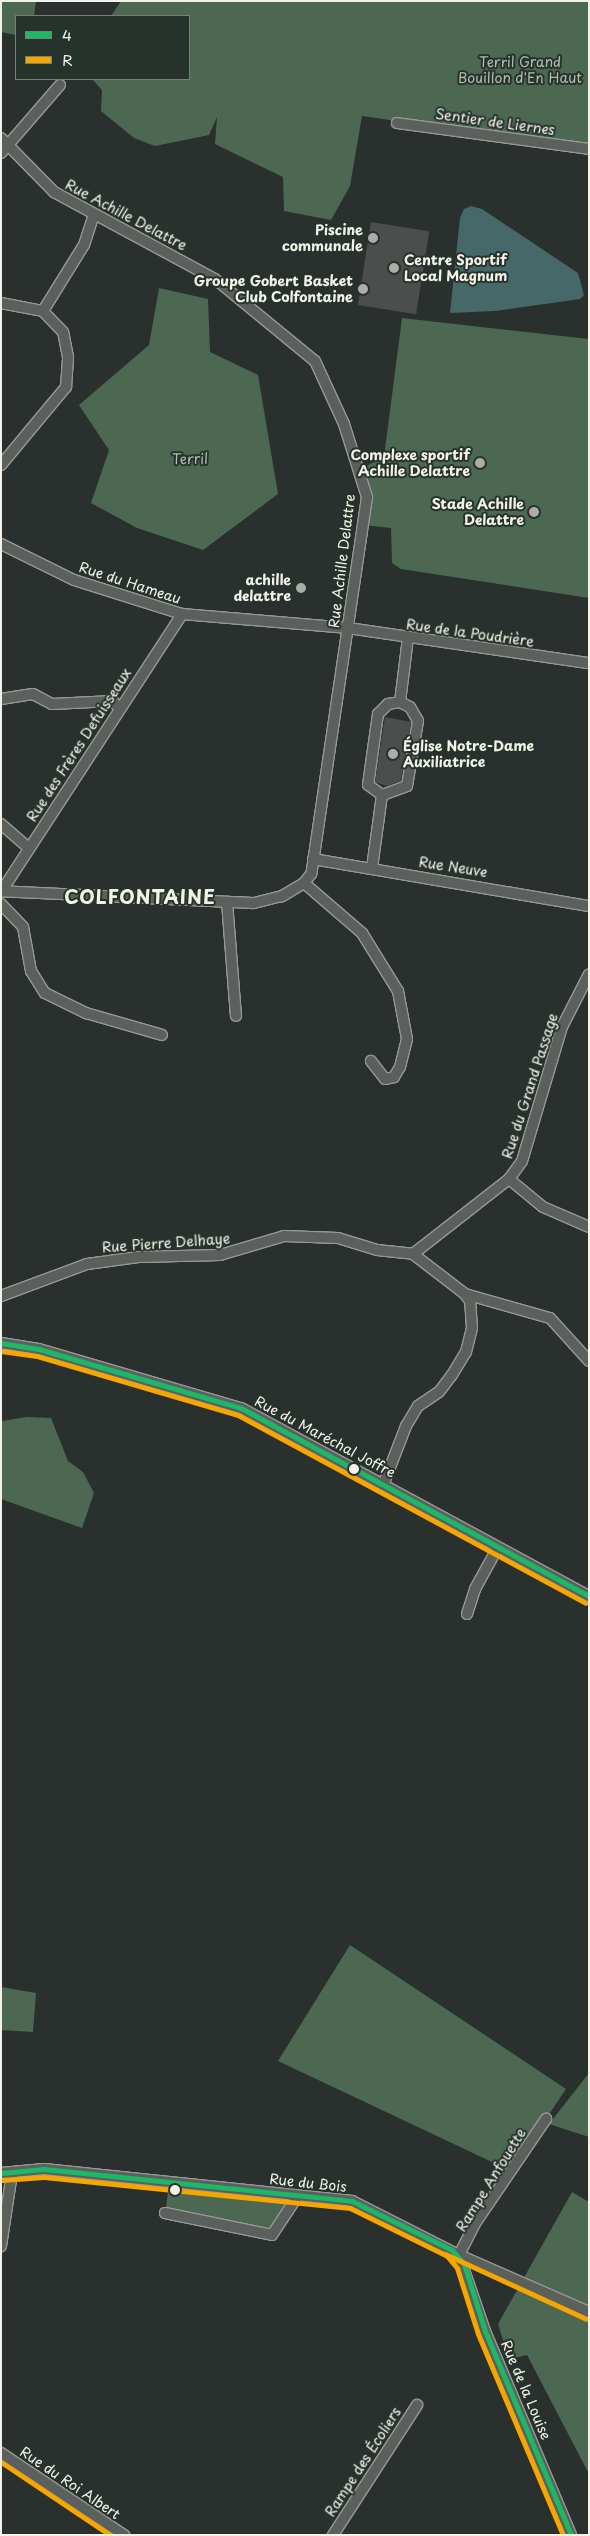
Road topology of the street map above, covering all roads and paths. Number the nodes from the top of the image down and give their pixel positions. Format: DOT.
graph roads {
  1 [pos="60,85"];
  2 [pos="397,123"];
  3 [pos="5,141"];
  4 [pos="589,149"];
  5 [pos="1,153"];
  6 [pos="94,216"];
  7 [pos="1,303"];
  8 [pos="43,311"];
  9 [pos="1,465"];
  10 [pos="1,544"];
  11 [pos="182,614"];
  12 [pos="348,628"];
  13 [pos="408,638"];
  14 [pos="589,663"];
  15 [pos="1,699"];
  16 [pos="400,702"];
  17 [pos="118,707"];
  18 [pos="382,796"];
  19 [pos="1,824"];
  20 [pos="29,848"];
  21 [pos="313,859"];
  22 [pos="372,868"];
  23 [pos="304,883"];
  24 [pos="2,891"];
  25 [pos="227,902"];
  26 [pos="1,904"];
  27 [pos="589,906"];
  28 [pos="589,974"];
  29 [pos="236,1016"];
  30 [pos="162,1035"];
  31 [pos="371,1061"];
  32 [pos="509,1180"];
  33 [pos="589,1227"];
  34 [pos="412,1254"];
  35 [pos="465,1294"];
  36 [pos="1,1296"];
  37 [pos="1,1342"];
  38 [pos="589,1361"];
  39 [pos="384,1483"];
  40 [pos="497,1549"];
  41 [pos="589,1596"];
  42 [pos="467,1614"];
  43 [pos="546,2119"];
  44 [pos="1,2173"];
  45 [pos="12,2173"];
  46 [pos="298,2197"];
  47 [pos="165,2213"];
  48 [pos="1,2246"];
  49 [pos="459,2255"];
  50 [pos="589,2312"];
  51 [pos="417,2405"];
  52 [pos="1,2453"];
  53 [pos="124,2535"];
  54 [pos="333,2535"];
  55 [pos="571,2535"];
  1 -- 3 [label="street"];
  2 -- 4 [label="street, Sentier de Liernes"];
  3 -- 5 [label="street"];
  3 -- 6 [label="street, Rue Achille Delattre"];
  6 -- 8 [label="street"];
  6 -- 12 [label="street, Rue Achille Delattre"];
  7 -- 8 [label="street"];
  8 -- 9 [label="street"];
  10 -- 11 [label="street, Rue du Hameau"];
  11 -- 12 [label="street, Rue du Hameau"];
  11 -- 17 [label="street, Rue des Frères Defuisseaux"];
  12 -- 13 [label="street, Rue de la Poudrière"];
  12 -- 21 [label="street, Rue Achille Delattre"];
  13 -- 14 [label="street, Rue de la Poudrière"];
  13 -- 16 [label="street"];
  15 -- 17 [label="street"];
  16 -- 18 [label="street"];
  16 -- 18 [label="street"];
  17 -- 20 [label="street, Rue des Frères Defuisseaux"];
  18 -- 22 [label="street"];
  19 -- 20 [label="street"];
  20 -- 24 [label="street, Rue des Frères Defuisseaux"];
  21 -- 22 [label="street, Rue Neuve"];
  21 -- 23 [label="street, Rue Achille Delattre"];
  22 -- 27 [label="street, Rue Neuve"];
  23 -- 25 [label="street"];
  23 -- 31 [label="street"];
  24 -- 25 [label="street"];
  25 -- 29 [label="street"];
  26 -- 30 [label="street"];
  28 -- 32 [label="street, Rue du Grand Passage"];
  32 -- 33 [label="street"];
  32 -- 34 [label="street, Rue du Grand Passage"];
  34 -- 35 [label="street"];
  34 -- 36 [label="street, Rue Pierre Delhaye"];
  35 -- 38 [label="street"];
  35 -- 39 [label="street"];
  37 -- 39 [label="street, Rue du Maréchal Joffre"];
  39 -- 40 [label="street, Rue du Maréchal Joffre"];
  40 -- 41 [label="street, Rue du Maréchal Joffre"];
  40 -- 42 [label="street"];
  43 -- 49 [label="street, Rampe Anfouette"];
  44 -- 45 [label="street, Rue du Bois"];
  45 -- 46 [label="street, Rue du Bois"];
  45 -- 48 [label="street"];
  46 -- 47 [label="street"];
  46 -- 49 [label="street, Rue du Bois"];
  49 -- 50 [label="street, Rue du Bois"];
  49 -- 55 [label="street, Rue de la Louise"];
  51 -- 54 [label="street, Rampe des Écoliers"];
  52 -- 53 [label="street, Rue du Roi Albert"];
}
